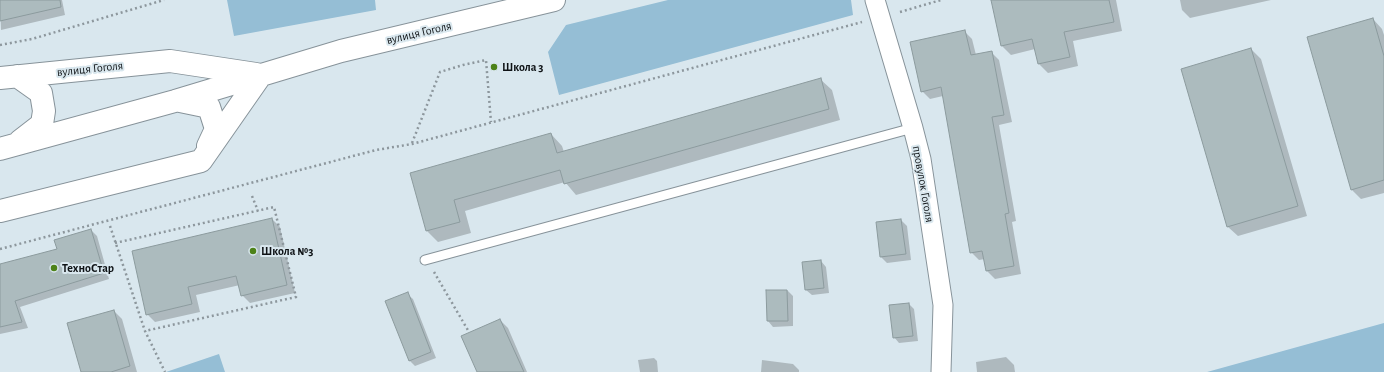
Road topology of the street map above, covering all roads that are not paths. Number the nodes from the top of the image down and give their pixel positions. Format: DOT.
graph roads {
  1 [pos="554,0"];
  2 [pos="878,9"];
  3 [pos="261,75"];
  4 [pos="8,77"];
  5 [pos="175,101"];
  6 [pos="913,128"];
  7 [pos="6,148"];
  8 [pos="201,161"];
  9 [pos="0,211"];
  10 [pos="425,260"];
  11 [pos="941,372"];
  1 -- 3 [label="street, вулиця Гоголя"];
  2 -- 6 [label="street, провулок Гоголя"];
  3 -- 4 [label="street, вулиця Гоголя"];
  3 -- 5 [label="street, вулиця Гоголя"];
  3 -- 8 [label="street"];
  4 -- 7 [label="street, вулиця Гоголя"];
  5 -- 7 [label="street, вулиця Гоголя"];
  5 -- 8 [label="street, вулиця Гоголя"];
  6 -- 10 [label="lane"];
  6 -- 11 [label="street, провулок Гоголя"];
  8 -- 9 [label="street"];
}
